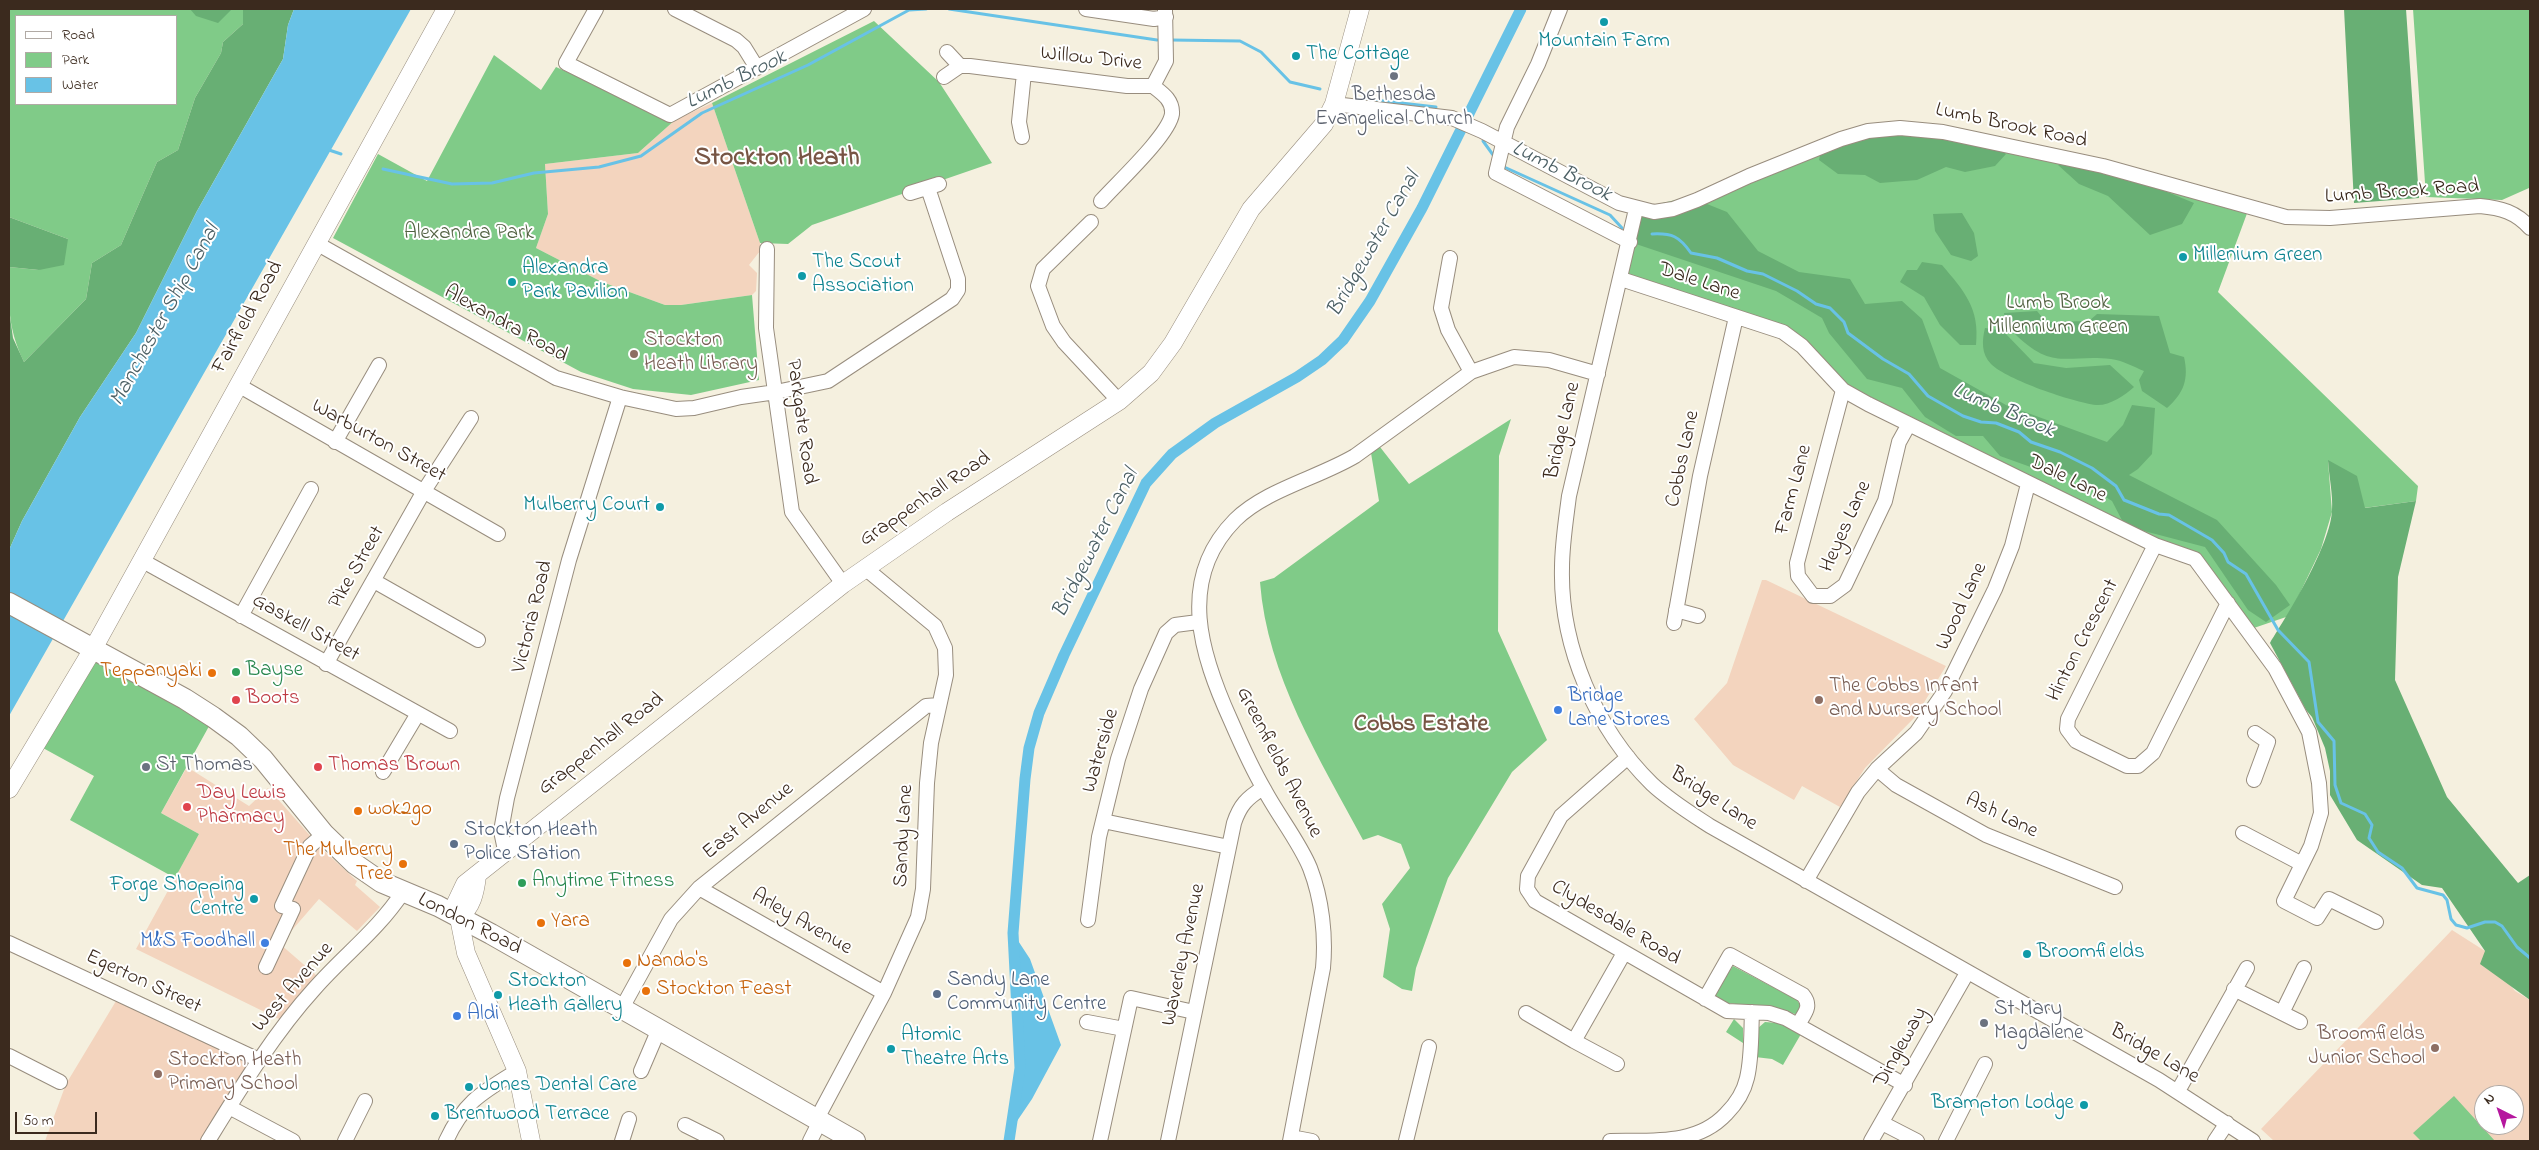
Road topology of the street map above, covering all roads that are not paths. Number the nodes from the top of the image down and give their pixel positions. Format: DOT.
graph roads {
  1 [pos="446,9"];
  2 [pos="596,9"];
  3 [pos="675,9"];
  4 [pos="864,9"];
  5 [pos="1086,9"];
  6 [pos="1360,9"];
  7 [pos="1560,9"];
  8 [pos="1166,13"];
  9 [pos="946,52"];
  10 [pos="960,66"];
  11 [pos="757,68"];
  12 [pos="1024,73"];
  13 [pos="944,77"];
  14 [pos="1153,86"];
  15 [pos="1334,104"];
  16 [pos="1022,136"];
  17 [pos="1502,141"];
  18 [pos="910,193"];
  19 [pos="1101,201"];
  20 [pos="1636,209"];
  21 [pos="1091,222"];
  22 [pos="2530,228"];
  23 [pos="1630,242"];
  24 [pos="316,243"];
  25 [pos="767,249"];
  26 [pos="1450,258"];
  27 [pos="1621,279"];
  28 [pos="1736,317"];
  29 [pos="379,365"];
  30 [pos="1471,372"];
  31 [pos="1598,374"];
  32 [pos="238,385"];
  33 [pos="1843,390"];
  34 [pos="776,392"];
  35 [pos="620,397"];
  36 [pos="1119,401"];
  37 [pos="471,418"];
  38 [pos="1909,424"];
  39 [pos="335,442"];
  40 [pos="2028,484"];
  41 [pos="311,489"];
  42 [pos="424,492"];
  43 [pos="498,534"];
  44 [pos="2155,546"];
  45 [pos="142,560"];
  46 [pos="865,568"];
  47 [pos="374,581"];
  48 [pos="843,584"];
  49 [pos="1813,596"];
  50 [pos="9,603"];
  51 [pos="2228,603"];
  52 [pos="241,616"];
  53 [pos="1698,616"];
  54 [pos="1198,622"];
  55 [pos="478,640"];
  56 [pos="92,649"];
  57 [pos="326,664"];
  58 [pos="939,705"];
  59 [pos="417,715"];
  60 [pos="450,731"];
  61 [pos="2255,733"];
  62 [pos="1628,757"];
  63 [pos="1878,769"];
  64 [pos="383,772"];
  65 [pos="2254,780"];
  66 [pos="1263,788"];
  67 [pos="9,790"];
  68 [pos="1103,821"];
  69 [pos="2244,833"];
  70 [pos="317,840"];
  71 [pos="1229,847"];
  72 [pos="505,850"];
  73 [pos="2302,864"];
  74 [pos="1806,881"];
  75 [pos="2115,887"];
  76 [pos="699,888"];
  77 [pos="403,892"];
  78 [pos="459,916"];
  79 [pos="1088,920"];
  80 [pos="2376,922"];
  81 [pos="9,943"];
  82 [pos="1624,953"];
  83 [pos="266,967"];
  84 [pos="2247,968"];
  85 [pos="2304,968"];
  86 [pos="1967,972"];
  87 [pos="2234,989"];
  88 [pos="884,993"];
  89 [pos="1705,999"];
  90 [pos="622,1008"];
  91 [pos="1194,1012"];
  92 [pos="1752,1012"];
  93 [pos="1526,1013"];
  94 [pos="2282,1013"];
  95 [pos="1087,1022"];
  96 [pos="2300,1022"];
  97 [pos="1799,1024"];
  98 [pos="659,1029"];
  99 [pos="1124,1030"];
  100 [pos="1574,1040"];
  101 [pos="1429,1047"];
  102 [pos="9,1056"];
  103 [pos="260,1060"];
  104 [pos="1617,1064"];
  105 [pos="1985,1064"];
  106 [pos="517,1071"];
  107 [pos="640,1071"];
  108 [pos="60,1082"];
  109 [pos="1904,1085"];
  110 [pos="2178,1091"];
  111 [pos="365,1101"];
  112 [pos="229,1107"];
  113 [pos="629,1119"];
  114 [pos="819,1120"];
  115 [pos="1882,1123"];
  116 [pos="2227,1123"];
  117 [pos="685,1125"];
  118 [pos="1290,1139"];
  119 [pos="208,1141"];
  120 [pos="293,1141"];
  121 [pos="345,1141"];
  122 [pos="446,1141"];
  123 [pos="531,1141"];
  124 [pos="622,1141"];
  125 [pos="716,1141"];
  126 [pos="810,1141"];
  127 [pos="856,1141"];
  128 [pos="1100,1141"];
  129 [pos="1168,1141"];
  130 [pos="1312,1141"];
  131 [pos="1406,1141"];
  132 [pos="1610,1141"];
  133 [pos="1870,1141"];
  134 [pos="1918,1141"];
  135 [pos="1946,1141"];
  136 [pos="2215,1141"];
  137 [pos="2253,1141"];
  1 -- 24 [label="main road, Fairfield Road"];
  2 -- 11 [label="street"];
  3 -- 11 [label="street"];
  4 -- 11 [label="street"];
  5 -- 8 [label="street"];
  6 -- 15 [label="main road, Grappenhall Road"];
  7 -- 17 [label="street"];
  8 -- 14 [label="street"];
  9 -- 10 [label="street"];
  10 -- 12 [label="street, Willow Drive"];
  10 -- 13 [label="street"];
  12 -- 14 [label="street, Willow Drive"];
  12 -- 16 [label="street, Willow Drive"];
  14 -- 19 [label="street"];
  15 -- 17 [label="street, Lumb Brook Road"];
  15 -- 36 [label="main road, Grappenhall Road"];
  17 -- 20 [label="street, Lumb Brook Road"];
  17 -- 23 [label="street"];
  18 -- 34 [label="street, Alexandra Road"];
  20 -- 22 [label="street, Lumb Brook Road"];
  20 -- 23 [label="street, Bridge Lane"];
  21 -- 36 [label="street"];
  23 -- 27 [label="street, Bridge Lane"];
  24 -- 32 [label="main road, Fairfield Road"];
  24 -- 35 [label="street, Alexandra Road"];
  25 -- 34 [label="street, Parkgate Road"];
  26 -- 30 [label="street"];
  27 -- 28 [label="street, Dale Lane"];
  27 -- 31 [label="street, Bridge Lane"];
  28 -- 33 [label="street, Dale Lane"];
  28 -- 53 [label="street, Cobbs Lane"];
  29 -- 39 [label="street"];
  30 -- 31 [label="street, Greenfields Avenue"];
  30 -- 54 [label="street, Greenfields Avenue"];
  31 -- 62 [label="street, Bridge Lane"];
  32 -- 39 [label="street, Warburton Street"];
  32 -- 45 [label="main road, Fairfield Road"];
  33 -- 38 [label="street, Dale Lane"];
  33 -- 49 [label="street, Farm Lane"];
  34 -- 35 [label="street, Alexandra Road"];
  34 -- 48 [label="street, Parkgate Road"];
  35 -- 72 [label="street, Victoria Road"];
  36 -- 46 [label="main road, Grappenhall Road"];
  37 -- 42 [label="street, Pike Street"];
  38 -- 40 [label="street, Dale Lane"];
  38 -- 49 [label="street, Heyes Lane"];
  39 -- 42 [label="street, Warburton Street"];
  40 -- 44 [label="street, Dale Lane"];
  40 -- 63 [label="street, Wood Lane"];
  41 -- 52 [label="street"];
  42 -- 43 [label="street, Warburton Street"];
  42 -- 47 [label="street, Pike Street"];
  44 -- 51 [label="street, Dale Lane"];
  44 -- 51 [label="street, Hinton Crescent"];
  45 -- 52 [label="street, Gaskell Street"];
  45 -- 56 [label="main road, Fairfield Road"];
  46 -- 48 [label="main road, Grappenhall Road"];
  46 -- 58 [label="street, Sandy Lane"];
  47 -- 55 [label="street"];
  47 -- 57 [label="street, Pike Street"];
  48 -- 72 [label="main road, Grappenhall Road"];
  50 -- 56 [label="highway, London Road"];
  51 -- 73 [label="street, Dale Lane"];
  52 -- 57 [label="street, Gaskell Street"];
  54 -- 66 [label="street, Greenfields Avenue"];
  54 -- 68 [label="street, Waterside"];
  56 -- 67 [label="main road, Fairfield Road"];
  56 -- 77 [label="highway, London Road"];
  57 -- 59 [label="street, Gaskell Street"];
  58 -- 76 [label="street, East Avenue"];
  58 -- 88 [label="street, Sandy Lane"];
  59 -- 60 [label="street, Gaskell Street"];
  59 -- 64 [label="street"];
  61 -- 65 [label="street"];
  62 -- 74 [label="street, Bridge Lane"];
  62 -- 82 [label="street, Clydesdale Road"];
  63 -- 74 [label="street, Wood Lane"];
  63 -- 75 [label="street, Ash Lane"];
  66 -- 71 [label="street, Waverley Avenue"];
  66 -- 118 [label="street, Greenfields Avenue"];
  68 -- 71 [label="street"];
  68 -- 79 [label="street, Waterside"];
  69 -- 73 [label="street"];
  70 -- 83 [label="street"];
  71 -- 91 [label="street, Waverley Avenue"];
  72 -- 78 [label="main road, Grappenhall Road"];
  73 -- 80 [label="street, Dale Lane"];
  74 -- 86 [label="street, Bridge Lane"];
  76 -- 88 [label="street, Arley Avenue"];
  76 -- 90 [label="street, East Avenue"];
  77 -- 78 [label="highway, London Road"];
  77 -- 103 [label="street, West Avenue"];
  78 -- 90 [label="highway, London Road"];
  78 -- 106 [label="main road"];
  81 -- 103 [label="street, Egerton Street"];
  82 -- 89 [label="street, Clydesdale Road"];
  82 -- 100 [label="street"];
  84 -- 87 [label="street"];
  85 -- 94 [label="street"];
  86 -- 109 [label="street, Dingleway"];
  86 -- 110 [label="street, Bridge Lane"];
  87 -- 94 [label="street"];
  87 -- 110 [label="street"];
  88 -- 114 [label="street, Sandy Lane"];
  89 -- 92 [label="street, Clydesdale Road"];
  89 -- 97 [label="street"];
  90 -- 98 [label="highway, London Road"];
  91 -- 99 [label="street"];
  91 -- 129 [label="street, Waverley Avenue"];
  92 -- 97 [label="street, Clydesdale Road"];
  92 -- 132 [label="street"];
  93 -- 100 [label="street"];
  94 -- 96 [label="street"];
  95 -- 99 [label="street"];
  97 -- 109 [label="street, Clydesdale Road"];
  98 -- 107 [label="street"];
  98 -- 114 [label="highway, London Road"];
  99 -- 128 [label="street"];
  100 -- 104 [label="street"];
  101 -- 131 [label="street"];
  102 -- 108 [label="street"];
  103 -- 112 [label="street, West Avenue"];
  105 -- 135 [label="street"];
  106 -- 122 [label="street"];
  106 -- 123 [label="main road"];
  109 -- 115 [label="street, Dingleway"];
  110 -- 116 [label="street, Bridge Lane"];
  111 -- 121 [label="street"];
  112 -- 119 [label="street, West Avenue"];
  112 -- 120 [label="street"];
  113 -- 124 [label="street"];
  114 -- 126 [label="street, Sandy Lane"];
  114 -- 127 [label="highway, London Road"];
  115 -- 133 [label="street, Dingleway"];
  115 -- 134 [label="street"];
  116 -- 136 [label="street"];
  116 -- 137 [label="street, Bridge Lane"];
  117 -- 125 [label="street"];
  118 -- 130 [label="street"];
}
